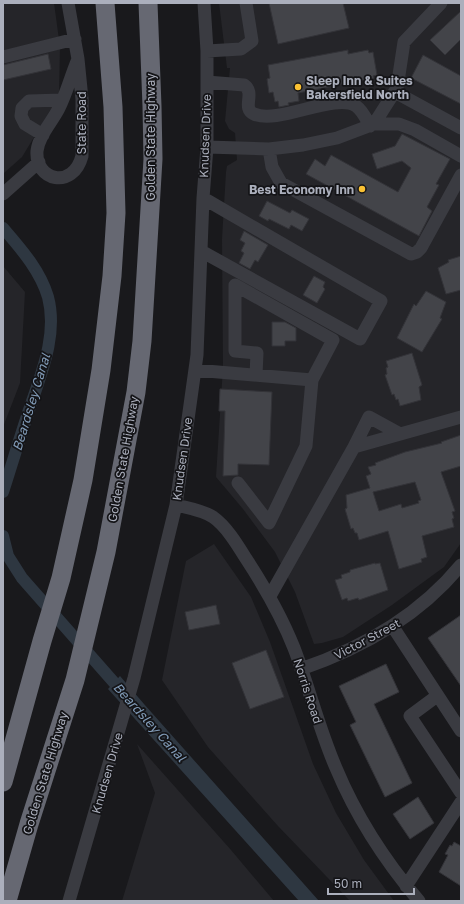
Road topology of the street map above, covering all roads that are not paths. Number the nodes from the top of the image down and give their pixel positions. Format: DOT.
graph roads {
  1 [pos="68,3"];
  2 [pos="104,3"];
  3 [pos="148,3"];
  4 [pos="204,3"];
  5 [pos="246,3"];
  6 [pos="441,3"];
  7 [pos="75,39"];
  8 [pos="207,51"];
  9 [pos="3,57"];
  10 [pos="78,59"];
  11 [pos="207,82"];
  12 [pos="395,92"];
  13 [pos="62,100"];
  14 [pos="372,125"];
  15 [pos="461,128"];
  16 [pos="43,135"];
  17 [pos="206,146"];
  18 [pos="269,149"];
  19 [pos="461,156"];
  20 [pos="39,162"];
  21 [pos="461,175"];
  22 [pos="3,194"];
  23 [pos="203,198"];
  24 [pos="201,251"];
  25 [pos="195,370"];
  26 [pos="256,375"];
  27 [pos="312,380"];
  28 [pos="461,417"];
  29 [pos="400,434"];
  30 [pos="354,447"];
  31 [pos="238,483"];
  32 [pos="176,505"];
  33 [pos="461,565"];
  34 [pos="270,596"];
  35 [pos="392,627"];
  36 [pos="301,669"];
  37 [pos="437,696"];
  38 [pos="461,731"];
  39 [pos="3,782"];
  40 [pos="461,793"];
  41 [pos="461,802"];
  42 [pos="406,886"];
  43 [pos="7,901"];
  44 [pos="69,901"];
  45 [pos="419,901"];
  1 -- 7 [label="street, State Road"];
  2 -- 39 [label="highway"];
  3 -- 43 [label="highway, Golden State Highway"];
  4 -- 8 [label="street, Knudsen Drive"];
  5 -- 8 [label="street"];
  6 -- 12 [label="street"];
  7 -- 9 [label="street"];
  7 -- 10 [label="street, State Road"];
  8 -- 11 [label="street, Knudsen Drive"];
  10 -- 13 [label="street, State Road"];
  10 -- 20 [label="street, State Road"];
  11 -- 14 [label="street"];
  11 -- 17 [label="street, Knudsen Drive"];
  12 -- 14 [label="street"];
  12 -- 15 [label="street"];
  13 -- 16 [label="street, State Road"];
  13 -- 16 [label="street"];
  14 -- 18 [label="street"];
  14 -- 19 [label="street"];
  16 -- 20 [label="street, State Road"];
  17 -- 18 [label="street"];
  17 -- 23 [label="street, Knudsen Drive"];
  18 -- 21 [label="street"];
  20 -- 22 [label="street"];
  23 -- 24 [label="street, Knudsen Drive"];
  23 -- 24 [label="street"];
  24 -- 25 [label="street, Knudsen Drive"];
  25 -- 26 [label="street"];
  25 -- 32 [label="street, Knudsen Drive"];
  26 -- 27 [label="street"];
  26 -- 27 [label="street"];
  27 -- 31 [label="street"];
  28 -- 29 [label="street"];
  29 -- 30 [label="street"];
  29 -- 30 [label="street"];
  30 -- 34 [label="street"];
  32 -- 34 [label="street, Norris Road"];
  32 -- 44 [label="street, Knudsen Drive"];
  33 -- 35 [label="street, Victor Street"];
  34 -- 36 [label="street, Norris Road"];
  35 -- 36 [label="street, Victor Street"];
  35 -- 37 [label="street"];
  36 -- 42 [label="street, Norris Road"];
  37 -- 38 [label="street"];
  37 -- 40 [label="street"];
  41 -- 42 [label="street"];
  42 -- 45 [label="street, Norris Road"];
}
